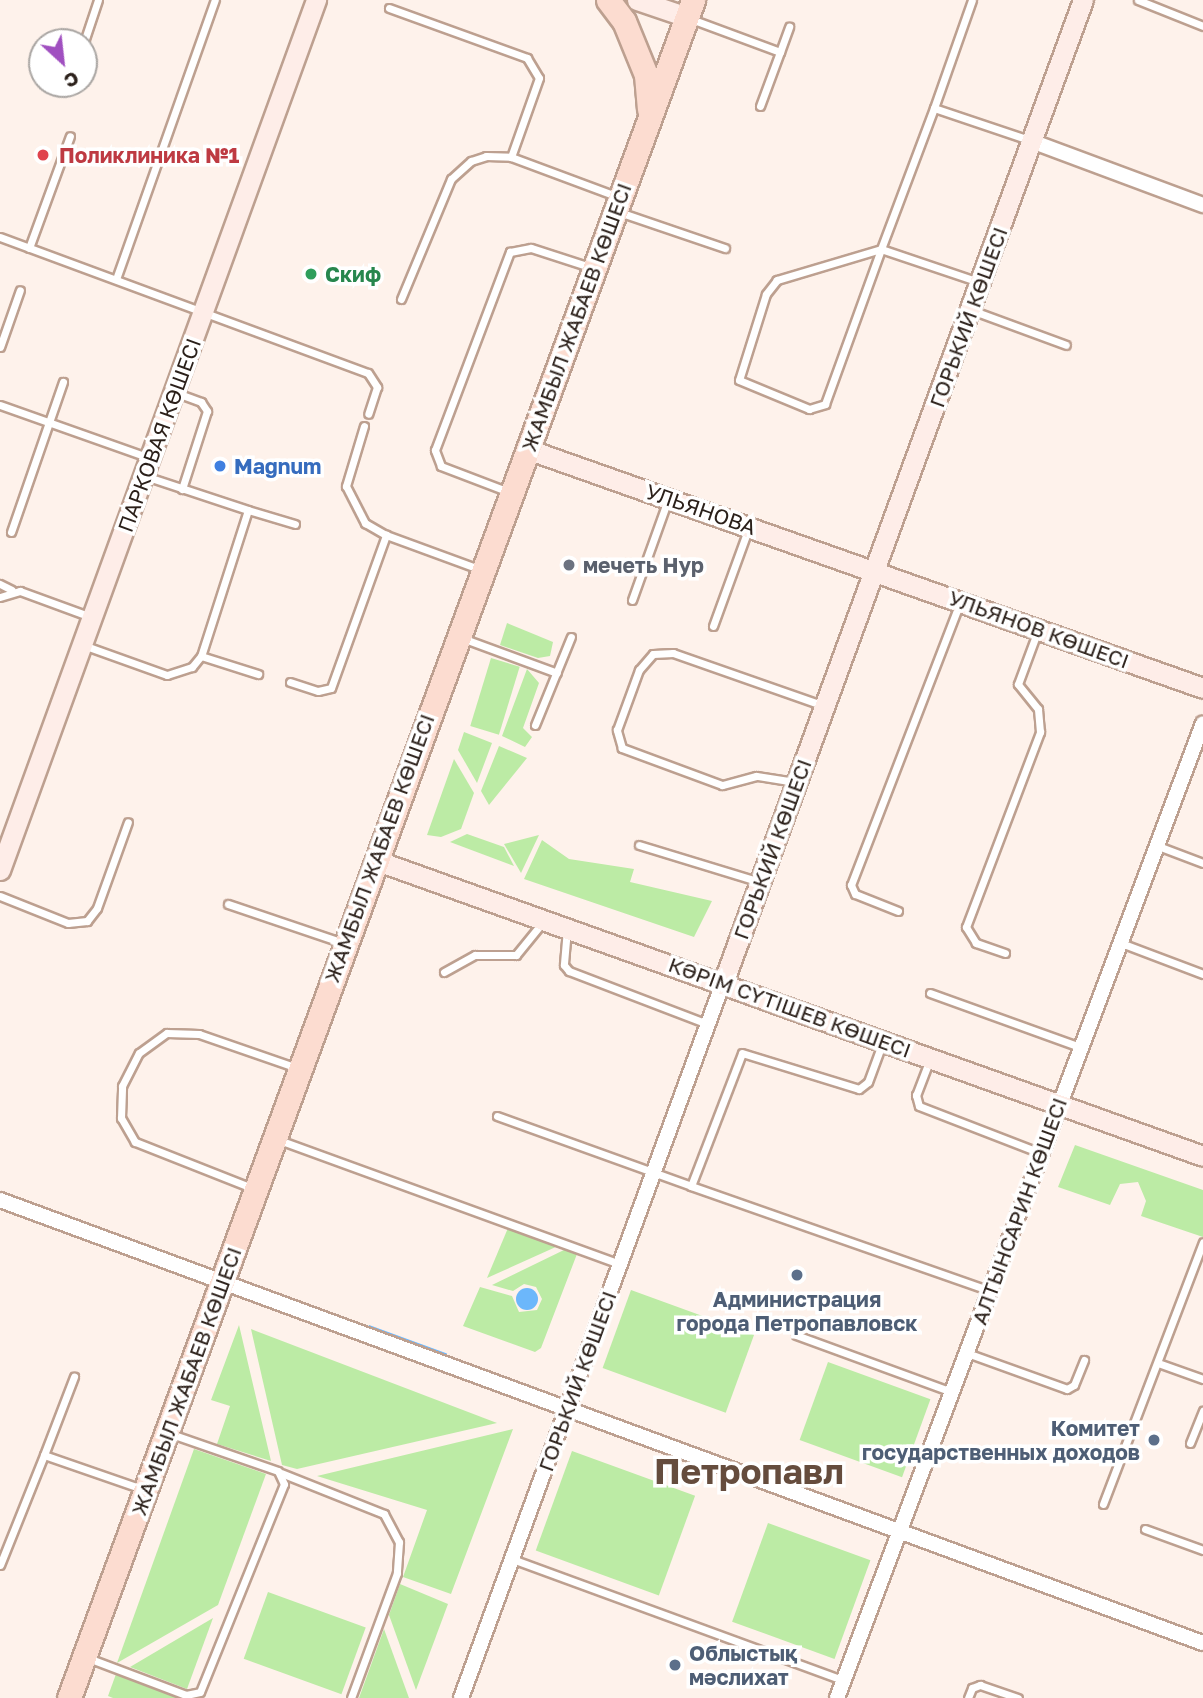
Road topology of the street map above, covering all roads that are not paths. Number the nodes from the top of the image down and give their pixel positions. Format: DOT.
graph roads {
  1 [pos="98,0"];
  2 [pos="215,0"];
  3 [pos="316,0"];
  4 [pos="608,0"];
  5 [pos="637,0"];
  6 [pos="972,0"];
  7 [pos="1083,0"];
  8 [pos="1138,0"];
  9 [pos="388,8"];
  10 [pos="690,9"];
  11 [pos="1203,26"];
  12 [pos="789,27"];
  13 [pos="88,28"];
  14 [pos="780,52"];
  15 [pos="760,106"];
  16 [pos="934,108"];
  17 [pos="649,119"];
  18 [pos="70,136"];
  19 [pos="1031,141"];
  20 [pos="511,157"];
  21 [pos="618,204"];
  22 [pos="1203,205"];
  23 [pos="0,237"];
  24 [pos="29,248"];
  25 [pos="725,248"];
  26 [pos="881,249"];
  27 [pos="594,268"];
  28 [pos="116,279"];
  29 [pos="980,282"];
  30 [pos="20,290"];
  31 [pos="401,299"];
  32 [pos="970,310"];
  33 [pos="204,311"];
  34 [pos="1066,345"];
  35 [pos="0,347"];
  36 [pos="63,382"];
  37 [pos="174,392"];
  38 [pos="0,405"];
  39 [pos="368,414"];
  40 [pos="49,423"];
  41 [pos="364,426"];
  42 [pos="527,449"];
  43 [pos="147,467"];
  44 [pos="183,489"];
  45 [pos="511,493"];
  46 [pos="668,498"];
  47 [pos="248,510"];
  48 [pos="295,524"];
  49 [pos="750,526"];
  50 [pos="11,532"];
  51 [pos="386,535"];
  52 [pos="482,570"];
  53 [pos="876,570"];
  54 [pos="0,584"];
  55 [pos="12,590"];
  56 [pos="0,597"];
  57 [pos="632,600"];
  58 [pos="960,601"];
  59 [pos="92,618"];
  60 [pos="713,626"];
  61 [pos="1038,629"];
  62 [pos="458,636"];
  63 [pos="571,637"];
  64 [pos="83,645"];
  65 [pos="201,656"];
  66 [pos="556,673"];
  67 [pos="258,674"];
  68 [pos="290,682"];
  69 [pos="1203,688"];
  70 [pos="825,707"];
  71 [pos="1203,723"];
  72 [pos="535,725"];
  73 [pos="797,783"];
  74 [pos="128,822"];
  75 [pos="639,845"];
  76 [pos="1157,845"];
  77 [pos="375,860"];
  78 [pos="1203,863"];
  79 [pos="0,870"];
  80 [pos="760,882"];
  81 [pos="0,896"];
  82 [pos="228,904"];
  83 [pos="898,911"];
  84 [pos="544,920"];
  85 [pos="567,929"];
  86 [pos="1120,943"];
  87 [pos="344,944"];
  88 [pos="1005,953"];
  89 [pos="444,972"];
  90 [pos="1203,974"];
  91 [pos="723,983"];
  92 [pos="930,993"];
  93 [pos="708,1024"];
  94 [pos="883,1040"];
  95 [pos="1080,1047"];
  96 [pos="931,1057"];
  97 [pos="297,1068"];
  98 [pos="1059,1105"];
  99 [pos="497,1116"];
  100 [pos="274,1138"];
  101 [pos="1042,1153"];
  102 [pos="1203,1156"];
  103 [pos="653,1172"];
  104 [pos="691,1186"];
  105 [pos="256,1190"];
  106 [pos="0,1200"];
  107 [pos="1203,1242"];
  108 [pos="620,1264"];
  109 [pos="222,1282"];
  110 [pos="990,1291"];
  111 [pos="796,1335"];
  112 [pos="967,1353"];
  113 [pos="1084,1360"];
  114 [pos="1158,1363"];
  115 [pos="74,1377"];
  116 [pos="1203,1379"];
  117 [pos="952,1392"];
  118 [pos="567,1409"];
  119 [pos="1203,1409"];
  120 [pos="167,1433"];
  121 [pos="1190,1443"];
  122 [pos="44,1455"];
  123 [pos="281,1473"];
  124 [pos="146,1491"];
  125 [pos="1103,1504"];
  126 [pos="1145,1529"];
  127 [pos="900,1531"];
  128 [pos="1203,1550"];
  129 [pos="512,1559"];
  130 [pos="0,1565"];
  131 [pos="1203,1643"];
  132 [pos="84,1657"];
  133 [pos="843,1680"];
  134 [pos="69,1698"];
  135 [pos="351,1698"];
  136 [pos="460,1698"];
  137 [pos="836,1698"];
  138 [pos="968,1698"];
  139 [pos="1018,1698"];
  1 -- 13 [label="lane"];
  2 -- 28 [label="lane"];
  3 -- 33 [label="main road, ПАРКОВАЯ КӨШЕСІ"];
  4 -- 17 [label="main road"];
  5 -- 10 [label="main road"];
  6 -- 16 [label="lane"];
  7 -- 19 [label="main road, ГОРЬКИЙ КӨШЕСІ"];
  8 -- 11 [label="lane"];
  9 -- 20 [label="lane"];
  10 -- 14 [label="lane"];
  10 -- 17 [label="main road, ЖАМБЫЛ ЖАБАЕВ КӨШЕСІ"];
  12 -- 14 [label="lane"];
  14 -- 15 [label="lane"];
  16 -- 19 [label="lane"];
  16 -- 26 [label="lane"];
  17 -- 21 [label="main road, ЖАМБЫЛ ЖАБАЕВ КӨШЕСІ"];
  18 -- 24 [label="lane"];
  19 -- 22 [label="street"];
  19 -- 29 [label="main road, ГОРЬКИЙ КӨШЕСІ"];
  20 -- 21 [label="lane"];
  20 -- 31 [label="lane"];
  21 -- 25 [label="lane"];
  21 -- 27 [label="main road, ЖАМБЫЛ ЖАБАЕВ КӨШЕСІ"];
  23 -- 24 [label="lane"];
  24 -- 28 [label="lane"];
  26 -- 26 [label="lane"];
  26 -- 29 [label="lane"];
  27 -- 42 [label="main road, ЖАМБЫЛ ЖАБАЕВ КӨШЕСІ"];
  27 -- 45 [label="lane"];
  28 -- 33 [label="lane"];
  29 -- 32 [label="main road, ГОРЬКИЙ КӨШЕСІ"];
  30 -- 35 [label="lane"];
  32 -- 34 [label="lane"];
  32 -- 53 [label="main road, ГОРЬКИЙ КӨШЕСІ"];
  33 -- 37 [label="main road, ПАРКОВАЯ КӨШЕСІ"];
  33 -- 39 [label="lane"];
  36 -- 40 [label="lane"];
  37 -- 43 [label="main road, ПАРКОВАЯ КӨШЕСІ"];
  37 -- 44 [label="lane"];
  38 -- 40 [label="lane"];
  40 -- 43 [label="lane"];
  40 -- 50 [label="lane"];
  41 -- 51 [label="lane"];
  42 -- 45 [label="main road, ЖАМБЫЛ ЖАБАЕВ КӨШЕСІ"];
  42 -- 46 [label="main road, УЛЬЯНОВА"];
  43 -- 44 [label="lane"];
  43 -- 59 [label="main road, ПАРКОВАЯ КӨШЕСІ"];
  44 -- 47 [label="lane"];
  45 -- 52 [label="main road, ЖАМБЫЛ ЖАБАЕВ КӨШЕСІ"];
  46 -- 49 [label="main road, УЛЬЯНОВА"];
  46 -- 57 [label="lane"];
  47 -- 48 [label="lane"];
  47 -- 65 [label="lane"];
  49 -- 53 [label="main road, УЛЬЯНОВА"];
  49 -- 60 [label="lane"];
  51 -- 52 [label="lane"];
  51 -- 68 [label="lane"];
  52 -- 62 [label="main road, ЖАМБЫЛ ЖАБАЕВ КӨШЕСІ"];
  53 -- 58 [label="main road, УЛЬЯНОВ КӨШЕСІ"];
  53 -- 70 [label="main road, ГОРЬКИЙ КӨШЕСІ"];
  54 -- 55 [label="lane"];
  55 -- 56 [label="lane"];
  55 -- 59 [label="lane"];
  58 -- 61 [label="main road, УЛЬЯНОВ КӨШЕСІ"];
  58 -- 83 [label="lane"];
  59 -- 64 [label="main road, ПАРКОВАЯ КӨШЕСІ"];
  61 -- 69 [label="main road, УЛЬЯНОВ КӨШЕСІ"];
  61 -- 88 [label="lane"];
  62 -- 66 [label="lane"];
  62 -- 77 [label="main road, ЖАМБЫЛ ЖАБАЕВ КӨШЕСІ"];
  63 -- 66 [label="lane"];
  64 -- 65 [label="lane"];
  64 -- 79 [label="main road, ПАРКОВАЯ КӨШЕСІ"];
  65 -- 67 [label="lane"];
  66 -- 72 [label="lane"];
  70 -- 73 [label="main road, ГОРЬКИЙ КӨШЕСІ"];
  70 -- 73 [label="lane"];
  71 -- 76 [label="street, АЛТЫНСАРИН КӨШЕСІ"];
  73 -- 80 [label="main road, ГОРЬКИЙ КӨШЕСІ"];
  74 -- 81 [label="lane"];
  75 -- 80 [label="lane"];
  76 -- 78 [label="lane"];
  76 -- 86 [label="street, АЛТЫНСАРИН КӨШЕСІ"];
  77 -- 84 [label="main road, КӘРІМ СҮТІШЕВ КӨШЕСІ"];
  77 -- 87 [label="main road, ЖАМБЫЛ ЖАБАЕВ КӨШЕСІ"];
  80 -- 91 [label="main road, ГОРЬКИЙ КӨШЕСІ"];
  82 -- 87 [label="lane"];
  84 -- 85 [label="main road, КӘРІМ СҮТІШЕВ КӨШЕСІ"];
  84 -- 89 [label="lane"];
  85 -- 91 [label="main road, КӘРІМ СҮТІШЕВ КӨШЕСІ"];
  85 -- 93 [label="lane"];
  86 -- 90 [label="lane"];
  86 -- 95 [label="street, АЛТЫНСАРИН КӨШЕСІ"];
  87 -- 97 [label="main road, ЖАМБЫЛ ЖАБАЕВ КӨШЕСІ"];
  91 -- 93 [label="street, ГОРЬКИЙ КӨШЕСІ"];
  91 -- 94 [label="main road, КӘРІМ СҮТІШЕВ КӨШЕСІ"];
  92 -- 95 [label="lane"];
  93 -- 103 [label="street, ГОРЬКИЙ КӨШЕСІ"];
  94 -- 96 [label="main road, КӘРІМ СҮТІШЕВ КӨШЕСІ"];
  94 -- 104 [label="lane"];
  95 -- 98 [label="street, АЛТЫНСАРИН КӨШЕСІ"];
  96 -- 98 [label="main road, КӘРІМ СҮТІШЕВ КӨШЕСІ"];
  96 -- 101 [label="lane"];
  97 -- 100 [label="main road, ЖАМБЫЛ ЖАБАЕВ КӨШЕСІ"];
  97 -- 105 [label="lane"];
  98 -- 101 [label="street, АЛТЫНСАРИН КӨШЕСІ"];
  98 -- 102 [label="main road, КӘРІМ СҮТІШЕВ КӨШЕСІ"];
  99 -- 103 [label="lane"];
  100 -- 105 [label="main road, ЖАМБЫЛ ЖАБАЕВ КӨШЕСІ"];
  100 -- 108 [label="lane"];
  101 -- 110 [label="street, АЛТЫНСАРИН КӨШЕСІ"];
  103 -- 104 [label="lane"];
  103 -- 108 [label="street, ГОРЬКИЙ КӨШЕСІ"];
  104 -- 110 [label="lane"];
  105 -- 109 [label="main road, ЖАМБЫЛ ЖАБАЕВ КӨШЕСІ"];
  106 -- 109 [label="street"];
  107 -- 114 [label="lane"];
  108 -- 118 [label="street, ГОРЬКИЙ КӨШЕСІ"];
  109 -- 118 [label="street"];
  109 -- 120 [label="main road, ЖАМБЫЛ ЖАБАЕВ КӨШЕСІ"];
  110 -- 112 [label="street, АЛТЫНСАРИН КӨШЕСІ"];
  111 -- 117 [label="lane"];
  112 -- 113 [label="lane"];
  112 -- 117 [label="street, АЛТЫНСАРИН КӨШЕСІ"];
  114 -- 116 [label="lane"];
  114 -- 125 [label="lane"];
  115 -- 122 [label="lane"];
  117 -- 127 [label="street, АЛТЫНСАРИН КӨШЕСІ"];
  118 -- 127 [label="street"];
  118 -- 129 [label="street, ГОРЬКИЙ КӨШЕСІ"];
  119 -- 121 [label="lane"];
  120 -- 123 [label="lane"];
  120 -- 124 [label="main road, ЖАМБЫЛ ЖАБАЕВ КӨШЕСІ"];
  122 -- 124 [label="lane"];
  122 -- 130 [label="lane"];
  123 -- 132 [label="lane"];
  123 -- 135 [label="lane"];
  124 -- 132 [label="main road, ЖАМБЫЛ ЖАБАЕВ КӨШЕСІ"];
  126 -- 128 [label="lane"];
  127 -- 131 [label="street"];
  127 -- 133 [label="street, АЛТЫНСАРИН КӨШЕСІ"];
  129 -- 133 [label="lane"];
  129 -- 136 [label="street, ГОРЬКИЙ КӨШЕСІ"];
  132 -- 134 [label="main road, ЖАМБЫЛ ЖАБАЕВ КӨШЕСІ"];
  133 -- 137 [label="street, АЛТЫНСАРИН КӨШЕСІ"];
  138 -- 139 [label="lane"];
}
